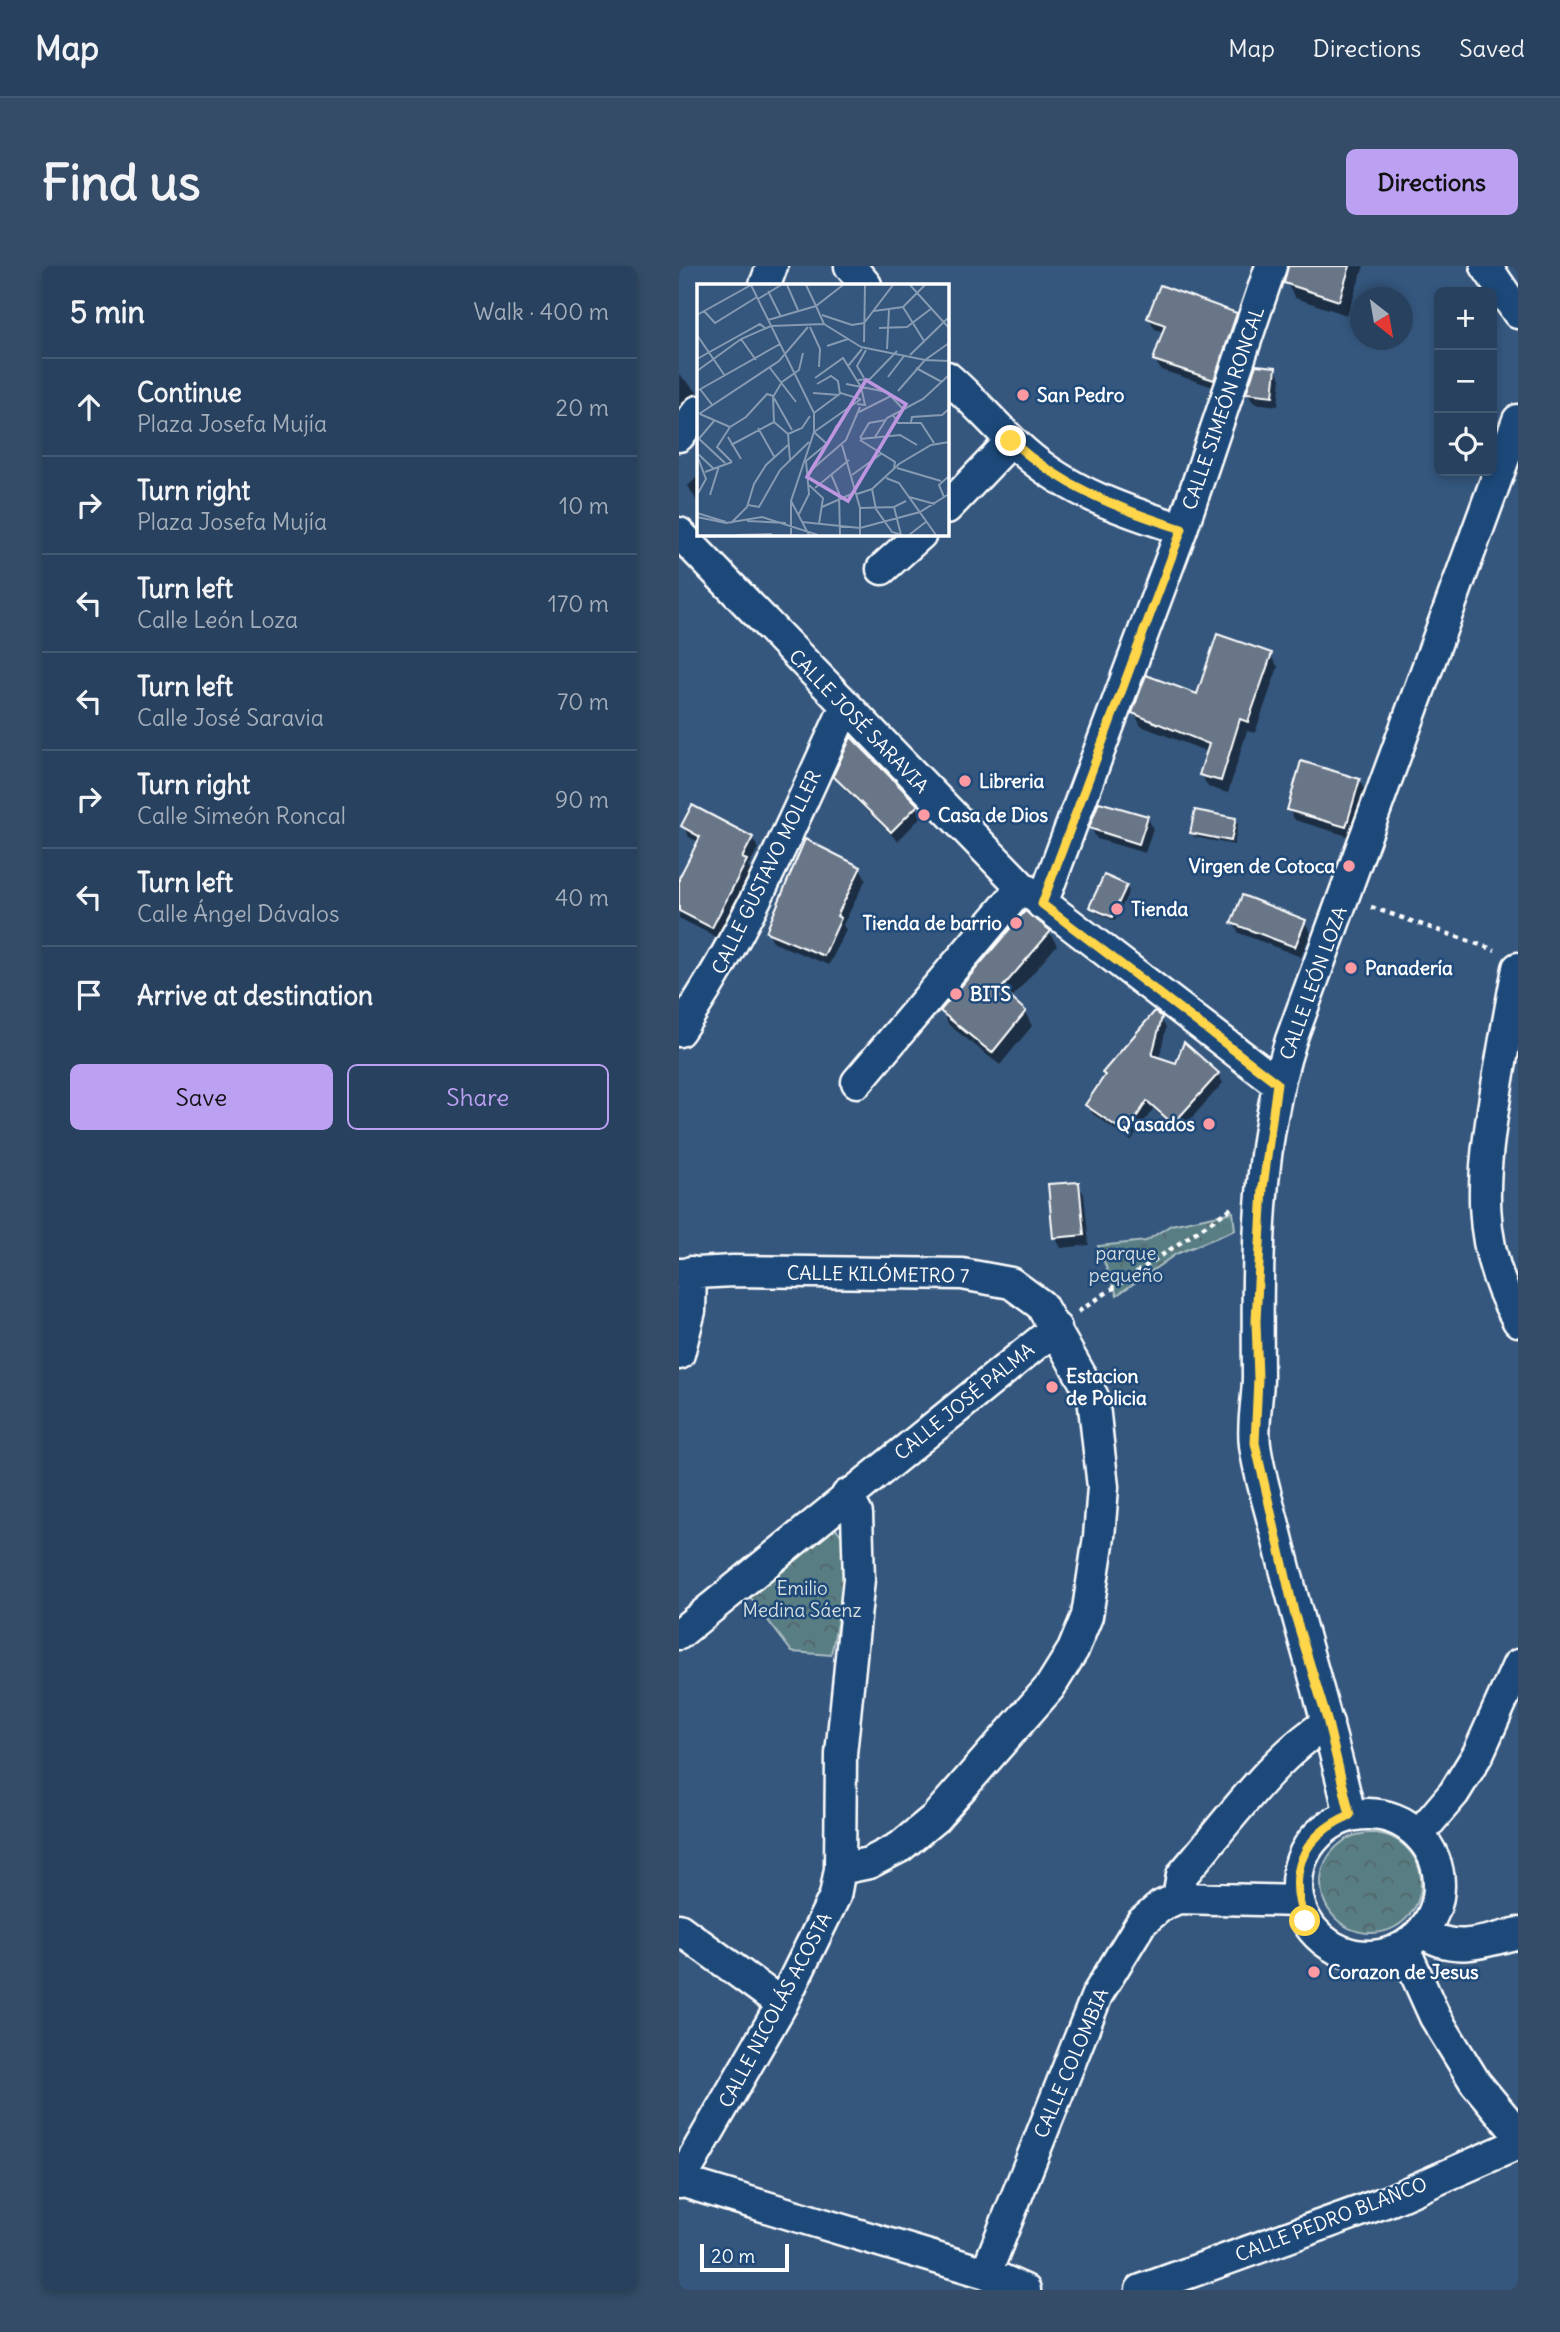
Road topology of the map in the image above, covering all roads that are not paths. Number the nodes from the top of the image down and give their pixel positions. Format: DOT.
graph roads {
  1 [pos="772,266"];
  2 [pos="850,266"];
  3 [pos="1271,266"];
  4 [pos="1486,266"];
  5 [pos="765,284"];
  6 [pos="865,284"];
  7 [pos="1518,313"];
  8 [pos="949,379"];
  9 [pos="697,412"];
  10 [pos="1518,420"];
  11 [pos="679,436"];
  12 [pos="1011,441"];
  13 [pos="949,506"];
  14 [pos="1182,529"];
  15 [pos="679,533"];
  16 [pos="919,536"];
  17 [pos="882,569"];
  18 [pos="845,708"];
  19 [pos="1032,896"];
  20 [pos="1512,961"];
  21 [pos="679,1031"];
  22 [pos="857,1082"];
  23 [pos="1277,1083"];
  24 [pos="685,1273"];
  25 [pos="1518,1321"];
  26 [pos="1056,1328"];
  27 [pos="679,1354"];
  28 [pos="847,1495"];
  29 [pos="679,1634"];
  30 [pos="1518,1665"];
  31 [pos="1328,1723"];
  32 [pos="1350,1815"];
  33 [pos="1419,1834"];
  34 [pos="840,1870"];
  35 [pos="1178,1898"];
  36 [pos="1297,1900"];
  37 [pos="679,1929"];
  38 [pos="1518,1933"];
  39 [pos="1414,1940"];
  40 [pos="782,2004"];
  41 [pos="1518,2134"];
  42 [pos="1518,2144"];
  43 [pos="680,2182"];
  44 [pos="986,2273"];
  45 [pos="1025,2290"];
  46 [pos="1141,2290"];
  1 -- 5 [label="street"];
  2 -- 6 [label="street"];
  3 -- 14 [label="street, CALLE SIMEÓN RONCAL"];
  4 -- 7 [label="street"];
  8 -- 12 [label="street"];
  9 -- 11 [label="street"];
  10 -- 23 [label="street, CALLE LEÓN LOZA"];
  12 -- 13 [label="street"];
  12 -- 14 [label="street"];
  14 -- 19 [label="street, CALLE SIMEÓN RONCAL"];
  15 -- 18 [label="street, CALLE JOSÉ SARAVIA"];
  16 -- 17 [label="street"];
  18 -- 19 [label="street, CALLE JOSÉ SARAVIA"];
  18 -- 21 [label="street, CALLE GUSTAVO MOLLER"];
  19 -- 22 [label="street, CALLE SIMEÓN RONCAL"];
  19 -- 23 [label="street, CALLE JOSÉ SARAVIA"];
  20 -- 25 [label="street"];
  23 -- 31 [label="street, CALLE LEÓN LOZA"];
  24 -- 26 [label="street, CALLE KILÓMETRO 7"];
  24 -- 27 [label="street"];
  26 -- 28 [label="street, CALLE JOSÉ PALMA"];
  26 -- 34 [label="street, CALLE KILÓMETRO 7"];
  28 -- 29 [label="street, CALLE JOSÉ PALMA"];
  28 -- 34 [label="street, CALLE NICOLÁS ACOSTA"];
  30 -- 33 [label="street"];
  31 -- 32 [label="street, CALLE LEÓN LOZA"];
  31 -- 35 [label="street"];
  32 -- 33 [label="street"];
  32 -- 36 [label="street"];
  33 -- 39 [label="street"];
  34 -- 40 [label="street, CALLE NICOLÁS ACOSTA"];
  35 -- 36 [label="street"];
  35 -- 44 [label="street, CALLE COLOMBIA"];
  36 -- 39 [label="street"];
  37 -- 40 [label="street"];
  38 -- 39 [label="street"];
  39 -- 41 [label="street"];
  40 -- 43 [label="street, CALLE NICOLÁS ACOSTA"];
  42 -- 46 [label="street, CALLE PEDRO BLANCO"];
  43 -- 44 [label="street"];
  44 -- 45 [label="street"];
}
